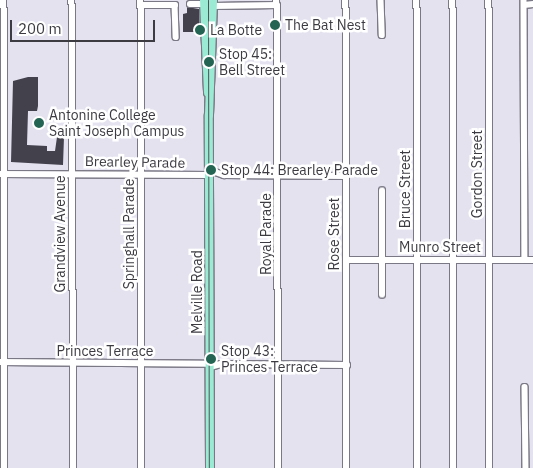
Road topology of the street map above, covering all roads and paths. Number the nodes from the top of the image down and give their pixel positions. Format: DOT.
graph roads {
  1 [pos="4,0"];
  2 [pos="72,0"];
  3 [pos="346,0"];
  4 [pos="381,0"];
  5 [pos="417,0"];
  6 [pos="453,0"];
  7 [pos="489,0"];
  8 [pos="141,2"];
  9 [pos="204,2"];
  10 [pos="524,2"];
  11 [pos="213,3"];
  12 [pos="277,3"];
  13 [pos="190,4"];
  14 [pos="533,4"];
  15 [pos="382,35"];
  16 [pos="176,37"];
  17 [pos="209,115"];
  18 [pos="2,174"];
  19 [pos="73,174"];
  20 [pos="141,174"];
  21 [pos="210,175"];
  22 [pos="278,176"];
  23 [pos="346,176"];
  24 [pos="382,191"];
  25 [pos="525,227"];
  26 [pos="533,227"];
  27 [pos="347,260"];
  28 [pos="382,260"];
  29 [pos="418,260"];
  30 [pos="454,260"];
  31 [pos="489,260"];
  32 [pos="525,260"];
  33 [pos="533,260"];
  34 [pos="382,295"];
  35 [pos="2,362"];
  36 [pos="73,363"];
  37 [pos="142,363"];
  38 [pos="210,364"];
  39 [pos="278,365"];
  40 [pos="347,365"];
  41 [pos="525,387"];
  42 [pos="5,468"];
  43 [pos="74,468"];
  44 [pos="142,468"];
  45 [pos="210,468"];
  46 [pos="279,468"];
  47 [pos="347,468"];
  48 [pos="418,468"];
  49 [pos="454,468"];
  50 [pos="490,468"];
  51 [pos="526,468"];
  1 -- 18 [label="street"];
  2 -- 19 [label="street, Grandview Avenue"];
  3 -- 23 [label="street, Rose Street"];
  4 -- 15 [label="street"];
  5 -- 29 [label="street, Bruce Street"];
  6 -- 30 [label="street"];
  7 -- 31 [label="street, Gordon Street"];
  8 -- 16 [label="street"];
  8 -- 20 [label="street, Springhall Parade"];
  9 -- 13 [label="street"];
  9 -- 17 [label="main road, Melville Road"];
  10 -- 14 [label="street"];
  10 -- 25 [label="street"];
  11 -- 12 [label="street"];
  11 -- 17 [label="main road, Melville Road"];
  12 -- 22 [label="street, Royal Parade"];
  17 -- 21 [label="main road, Melville Road"];
  18 -- 19 [label="street, Brearley Parade"];
  18 -- 35 [label="street"];
  19 -- 20 [label="street, Brearley Parade"];
  19 -- 36 [label="street, Grandview Avenue"];
  20 -- 21 [label="street, Brearley Parade"];
  20 -- 37 [label="street, Springhall Parade"];
  21 -- 22 [label="street, Brearley Parade"];
  21 -- 38 [label="main road, Melville Road"];
  22 -- 23 [label="street, Brearley Parade"];
  22 -- 39 [label="street, Royal Parade"];
  23 -- 27 [label="street, Rose Street"];
  24 -- 28 [label="street"];
  25 -- 26 [label="street"];
  25 -- 32 [label="street"];
  27 -- 28 [label="street, Munro Street"];
  27 -- 40 [label="street, Rose Street"];
  28 -- 29 [label="street, Munro Street"];
  28 -- 34 [label="street"];
  29 -- 30 [label="street, Munro Street"];
  29 -- 48 [label="street, Bruce Street"];
  30 -- 31 [label="street, Munro Street"];
  30 -- 49 [label="street"];
  31 -- 32 [label="street, Munro Street"];
  31 -- 50 [label="street, Gordon Street"];
  32 -- 33 [label="street, Munro Street"];
  35 -- 36 [label="street, Princes Terrace"];
  35 -- 42 [label="street"];
  36 -- 37 [label="street, Princes Terrace"];
  36 -- 43 [label="street, Grandview Avenue"];
  37 -- 38 [label="street, Princes Terrace"];
  37 -- 44 [label="street, Springhall Parade"];
  38 -- 39 [label="street, Princes Terrace"];
  38 -- 45 [label="main road, Melville Road"];
  39 -- 40 [label="street, Princes Terrace"];
  39 -- 46 [label="street, Royal Parade"];
  40 -- 47 [label="street, Rose Street"];
  41 -- 51 [label="street"];
}
